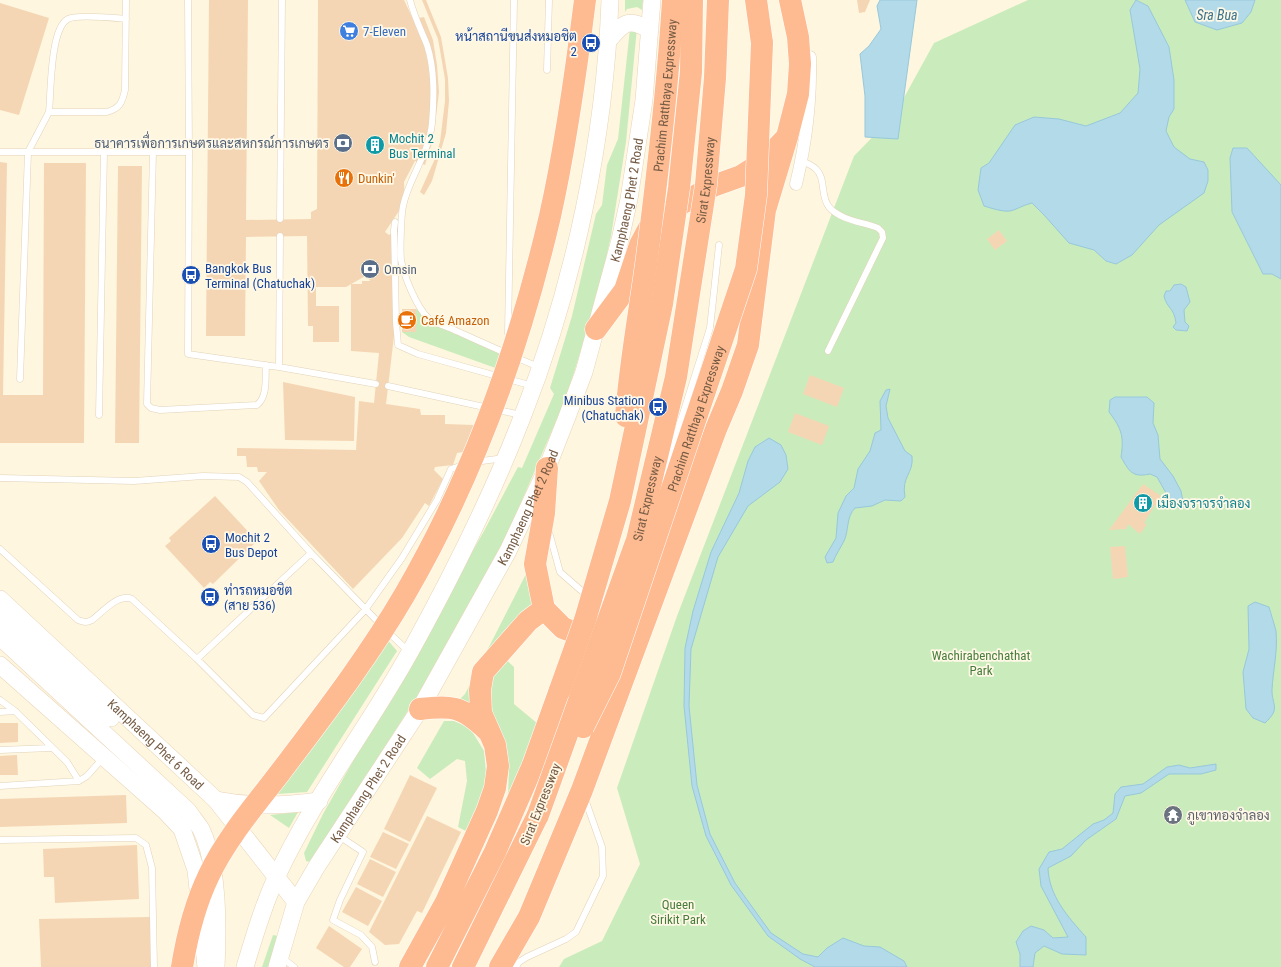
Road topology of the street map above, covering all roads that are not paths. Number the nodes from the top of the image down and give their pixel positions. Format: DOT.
graph roads {
  1 [pos="126,0"];
  2 [pos="188,0"];
  3 [pos="282,0"];
  4 [pos="410,0"];
  5 [pos="514,0"];
  6 [pos="549,0"];
  7 [pos="585,0"];
  8 [pos="610,0"];
  9 [pos="652,0"];
  10 [pos="673,0"];
  11 [pos="692,0"];
  12 [pos="718,0"];
  13 [pos="756,0"];
  14 [pos="790,0"];
  15 [pos="801,0"];
  16 [pos="126,19"];
  17 [pos="650,30"];
  18 [pos="608,41"];
  19 [pos="547,70"];
  20 [pos="49,112"];
  21 [pos="787,137"];
  22 [pos="0,152"];
  23 [pos="28,152"];
  24 [pos="104,152"];
  25 [pos="152,152"];
  26 [pos="189,152"];
  27 [pos="802,160"];
  28 [pos="796,184"];
  29 [pos="280,219"];
  30 [pos="395,222"];
  31 [pos="280,236"];
  32 [pos="719,245"];
  33 [pos="596,329"];
  34 [pos="828,350"];
  35 [pos="508,355"];
  36 [pos="266,365"];
  37 [pos="279,367"];
  38 [pos="540,367"];
  39 [pos="20,379"];
  40 [pos="376,384"];
  41 [pos="388,386"];
  42 [pos="534,387"];
  43 [pos="99,415"];
  44 [pos="523,416"];
  45 [pos="506,458"];
  46 [pos="547,468"];
  47 [pos="0,478"];
  48 [pos="660,485"];
  49 [pos="620,501"];
  50 [pos="652,507"];
  51 [pos="544,513"];
  52 [pos="0,549"];
  53 [pos="311,553"];
  54 [pos="0,599"];
  55 [pos="618,602"];
  56 [pos="365,610"];
  57 [pos="544,610"];
  58 [pos="641,613"];
  59 [pos="0,618"];
  60 [pos="0,637"];
  61 [pos="633,649"];
  62 [pos="410,653"];
  63 [pos="197,659"];
  64 [pos="0,665"];
  65 [pos="0,700"];
  66 [pos="420,709"];
  67 [pos="15,711"];
  68 [pos="0,712"];
  69 [pos="489,732"];
  70 [pos="51,748"];
  71 [pos="0,750"];
  72 [pos="104,757"];
  73 [pos="181,767"];
  74 [pos="79,781"];
  75 [pos="0,786"];
  76 [pos="582,790"];
  77 [pos="216,800"];
  78 [pos="318,801"];
  79 [pos="538,816"];
  80 [pos="337,835"];
  81 [pos="0,840"];
  82 [pos="276,878"];
  83 [pos="296,902"];
  84 [pos="278,962"];
  85 [pos="375,962"];
  86 [pos="507,965"];
  87 [pos="154,967"];
  88 [pos="182,967"];
  89 [pos="206,967"];
  90 [pos="216,967"];
  91 [pos="245,967"];
  92 [pos="294,967"];
  93 [pos="410,967"];
  94 [pos="437,967"];
  95 [pos="463,967"];
  1 -- 16 [label="lane"];
  2 -- 26 [label="lane"];
  3 -- 29 [label="lane"];
  4 -- 35 [label="lane"];
  5 -- 35 [label="lane"];
  6 -- 19 [label="lane"];
  7 -- 88 [label="highway, bridge"];
  8 -- 18 [label="main road"];
  9 -- 17 [label="main road, Kamphaeng Phet 2 Road"];
  10 -- 49 [label="highway, Prachim Ratthaya Expressway, bridge"];
  11 -- 49 [label="highway, Sirat Expressway, bridge"];
  12 -- 79 [label="highway, Sirat Expressway, bridge"];
  13 -- 79 [label="highway, Prachim Ratthaya Expressway, bridge"];
  14 -- 21 [label="highway"];
  15 -- 27 [label="street"];
  16 -- 20 [label="lane"];
  16 -- 20 [label="lane"];
  17 -- 18 [label="main road"];
  17 -- 33 [label="main road, Kamphaeng Phet 2 Road"];
  18 -- 38 [label="main road"];
  20 -- 23 [label="lane"];
  21 -- 33 [label="highway"];
  21 -- 58 [label="highway"];
  22 -- 23 [label="lane"];
  23 -- 24 [label="lane"];
  23 -- 39 [label="lane"];
  24 -- 25 [label="lane"];
  24 -- 43 [label="lane"];
  25 -- 26 [label="lane"];
  25 -- 36 [label="lane"];
  26 -- 36 [label="lane"];
  27 -- 28 [label="street"];
  27 -- 34 [label="lane"];
  30 -- 42 [label="lane"];
  31 -- 37 [label="lane"];
  32 -- 48 [label="lane"];
  33 -- 46 [label="main road, Kamphaeng Phet 2 Road"];
  35 -- 38 [label="lane"];
  36 -- 37 [label="lane"];
  37 -- 40 [label="lane"];
  38 -- 42 [label="main road"];
  41 -- 44 [label="lane"];
  42 -- 44 [label="main road"];
  44 -- 45 [label="main road"];
  45 -- 56 [label="lane"];
  45 -- 62 [label="main road"];
  46 -- 51 [label="highway"];
  46 -- 66 [label="main road, Kamphaeng Phet 2 Road"];
  47 -- 53 [label="lane"];
  49 -- 94 [label="highway, Sirat Expressway, bridge"];
  50 -- 55 [label="lane"];
  51 -- 55 [label="lane"];
  51 -- 57 [label="highway"];
  52 -- 63 [label="lane"];
  53 -- 56 [label="lane"];
  53 -- 63 [label="lane"];
  54 -- 73 [label="main road, Kamphaeng Phet 6 Road"];
  55 -- 58 [label="lane"];
  56 -- 62 [label="lane"];
  56 -- 63 [label="lane"];
  57 -- 61 [label="highway"];
  57 -- 69 [label="highway"];
  58 -- 61 [label="highway"];
  59 -- 73 [label="main road"];
  60 -- 90 [label="main road, Kamphaeng Phet 6 Road"];
  61 -- 76 [label="highway"];
  62 -- 78 [label="main road"];
  64 -- 72 [label="main road"];
  65 -- 67 [label="lane"];
  66 -- 69 [label="highway"];
  66 -- 80 [label="main road, Kamphaeng Phet 2 Road"];
  67 -- 68 [label="lane"];
  67 -- 70 [label="lane"];
  69 -- 93 [label="highway"];
  70 -- 71 [label="lane"];
  70 -- 74 [label="lane"];
  72 -- 74 [label="lane"];
  72 -- 89 [label="main road"];
  73 -- 77 [label="main road, Kamphaeng Phet 6 Road"];
  74 -- 75 [label="lane"];
  76 -- 86 [label="highway"];
  76 -- 86 [label="lane"];
  77 -- 78 [label="main road"];
  77 -- 82 [label="main road, Kamphaeng Phet 6 Road"];
  78 -- 82 [label="main road"];
  79 -- 95 [label="highway, Sirat Expressway"];
  80 -- 83 [label="main road, Kamphaeng Phet 2 Road"];
  80 -- 85 [label="lane"];
  81 -- 87 [label="lane"];
  82 -- 83 [label="main road, Kamphaeng Phet 6 Road"];
  82 -- 91 [label="main road"];
  83 -- 84 [label="main road, Kamphaeng Phet 2 Road"];
  84 -- 92 [label="lane"];
}
